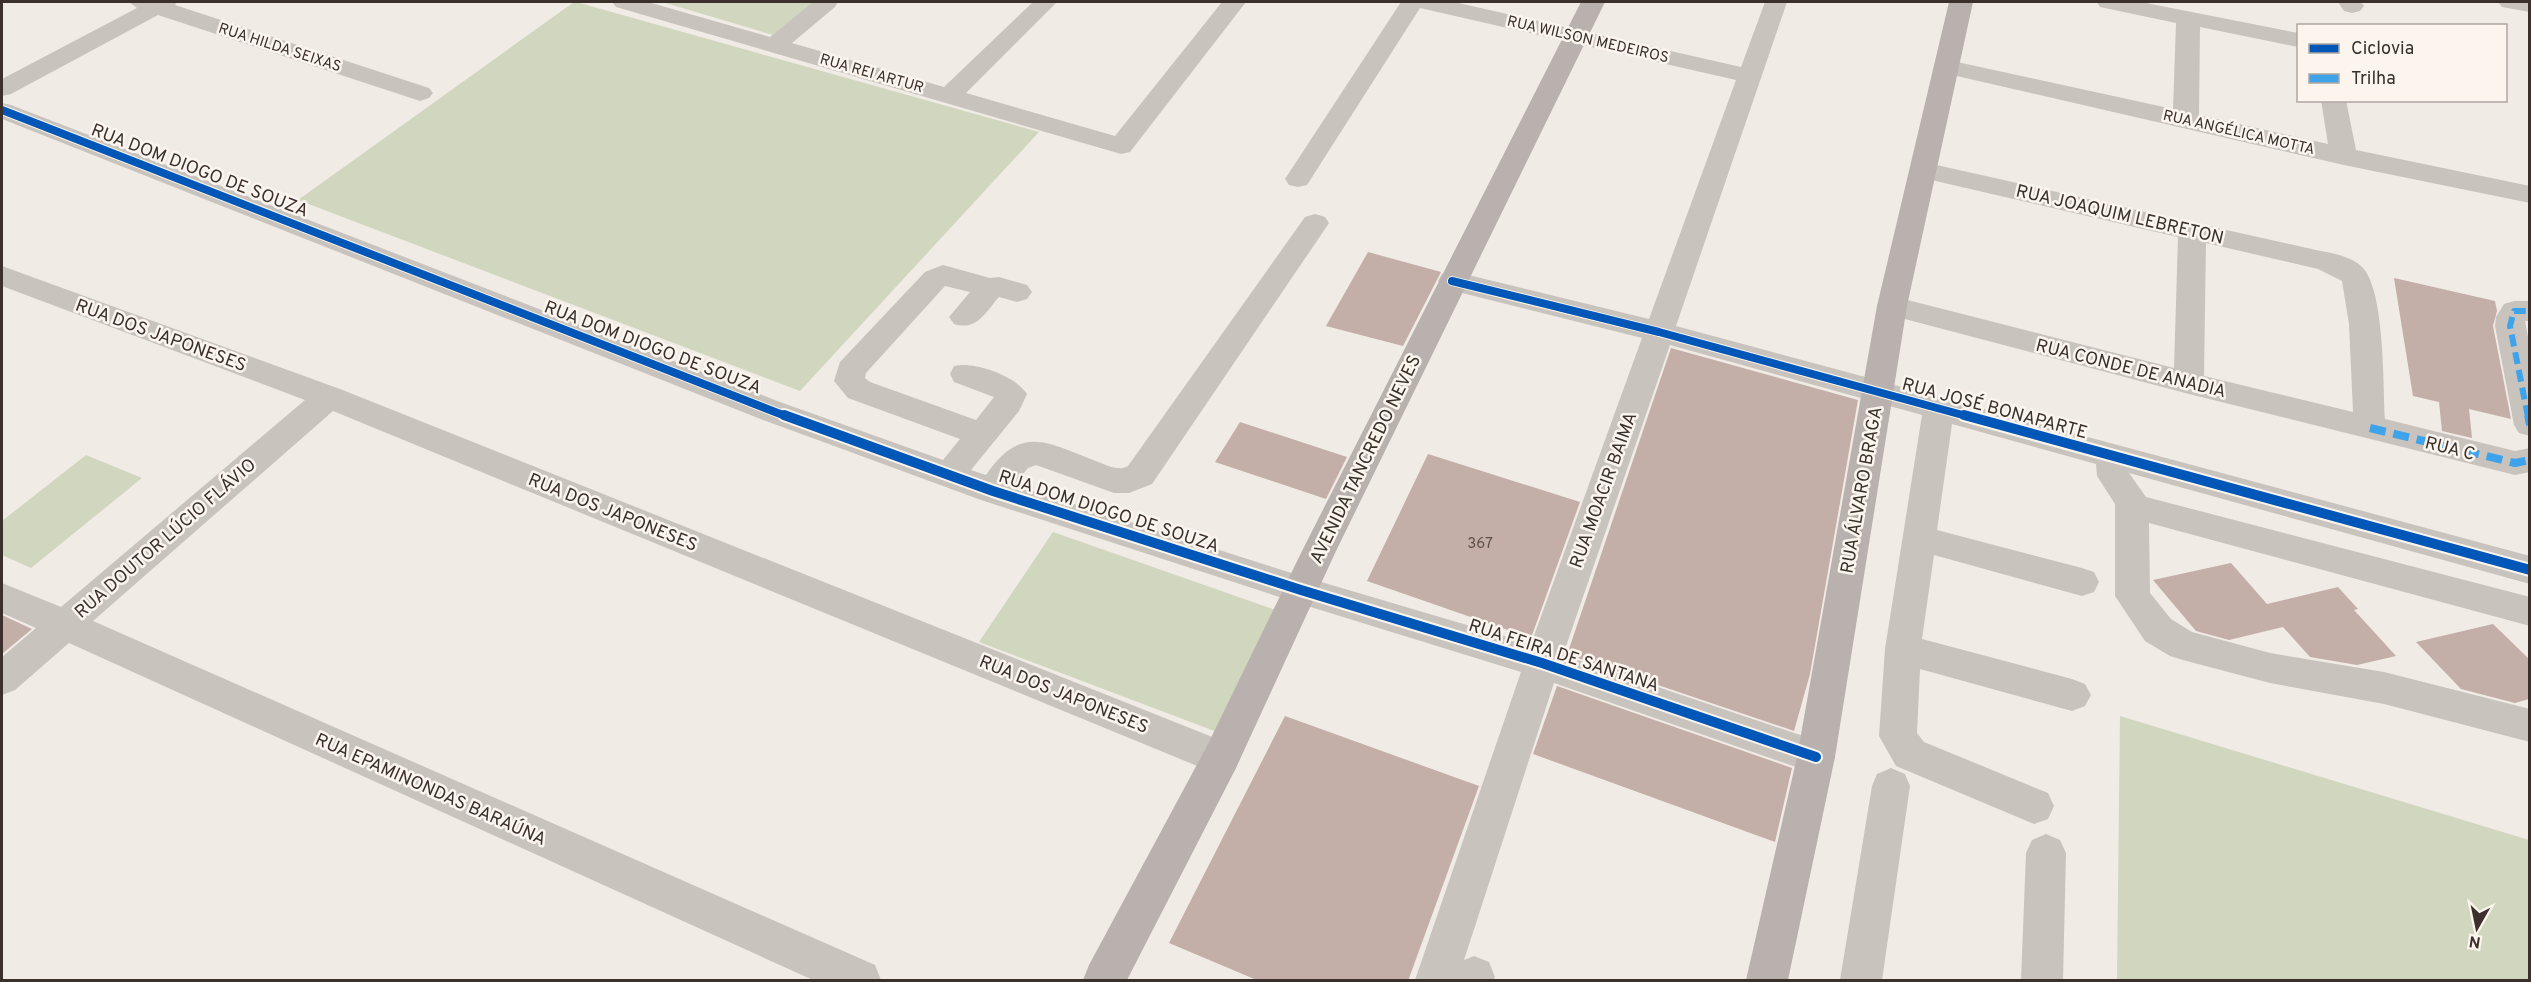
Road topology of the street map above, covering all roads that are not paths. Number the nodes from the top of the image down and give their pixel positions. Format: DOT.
graph roads {
  1 [pos="624,2"];
  2 [pos="826,2"];
  3 [pos="1234,2"];
  4 [pos="1412,2"];
  5 [pos="1426,2"];
  6 [pos="1593,2"];
  7 [pos="1776,2"];
  8 [pos="1961,2"];
  9 [pos="2108,2"];
  10 [pos="2510,2"];
  11 [pos="155,3"];
  12 [pos="1035,3"];
  13 [pos="2529,5"];
  14 [pos="2188,18"];
  15 [pos="1576,36"];
  16 [pos="2297,40"];
  17 [pos="775,45"];
  18 [pos="1948,67"];
  19 [pos="1750,76"];
  20 [pos="2,89"];
  21 [pos="420,93"];
  22 [pos="950,95"];
  23 [pos="2333,102"];
  24 [pos="2,110"];
  25 [pos="2186,118"];
  26 [pos="2344,157"];
  27 [pos="1923,170"];
  28 [pos="1298,178"];
  29 [pos="2529,195"];
  30 [pos="1315,223"];
  31 [pos="2192,231"];
  32 [pos="2,276"];
  33 [pos="1452,281"];
  34 [pos="1892,306"];
  35 [pos="2529,311"];
  36 [pos="964,317"];
  37 [pos="1659,332"];
  38 [pos="965,374"];
  39 [pos="2189,383"];
  40 [pos="1877,393"];
  41 [pos="329,397"];
  42 [pos="1938,410"];
  43 [pos="2529,425"];
  44 [pos="2370,428"];
  45 [pos="982,435"];
  46 [pos="2112,457"];
  47 [pos="2529,460"];
  48 [pos="2158,469"];
  49 [pos="949,475"];
  50 [pos="993,491"];
  51 [pos="2132,503"];
  52 [pos="1919,538"];
  53 [pos="2529,570"];
  54 [pos="2082,582"];
  55 [pos="1301,590"];
  56 [pos="2,597"];
  57 [pos="2529,612"];
  58 [pos="64,626"];
  59 [pos="1903,649"];
  60 [pos="1542,663"];
  61 [pos="2,679"];
  62 [pos="2072,695"];
  63 [pos="2529,726"];
  64 [pos="1816,756"];
  65 [pos="1221,758"];
  66 [pos="1891,786"];
  67 [pos="2034,806"];
  68 [pos="2046,853"];
  69 [pos="1460,979"];
  70 [pos="860,981"];
  71 [pos="1104,981"];
  72 [pos="1767,981"];
  73 [pos="1861,981"];
  74 [pos="2042,981"];
  1 -- 17 [label="street, RUA REI ARTUR"];
  2 -- 17 [label="street"];
  3 -- 22 [label="street, RUA REI ARTUR"];
  4 -- 28 [label="street"];
  5 -- 15 [label="street, RUA WILSON MEDEIROS"];
  6 -- 15 [label="main road, AVENIDA TANCREDO NEVES"];
  7 -- 19 [label="street, RUA MOACIR BAIMA"];
  8 -- 18 [label="main road, RUA ÁLVARO BRAGA"];
  9 -- 14 [label="street"];
  10 -- 13 [label="street"];
  11 -- 20 [label="street"];
  11 -- 21 [label="street, RUA HILDA SEIXAS"];
  12 -- 22 [label="street"];
  14 -- 16 [label="street"];
  14 -- 25 [label="street"];
  15 -- 19 [label="street, RUA WILSON MEDEIROS"];
  15 -- 33 [label="main road, AVENIDA TANCREDO NEVES"];
  17 -- 22 [label="street, RUA REI ARTUR"];
  18 -- 25 [label="street, RUA ANGÉLICA MOTTA"];
  18 -- 27 [label="main road, RUA ÁLVARO BRAGA"];
  19 -- 37 [label="street, RUA MOACIR BAIMA"];
  23 -- 26 [label="street"];
  24 -- 49 [label="street, RUA DOM DIOGO DE SOUZA"];
  25 -- 26 [label="street, RUA ANGÉLICA MOTTA"];
  26 -- 29 [label="street, RUA ANGÉLICA MOTTA"];
  27 -- 31 [label="street, RUA JOAQUIM LEBRETON"];
  27 -- 34 [label="main road, RUA ÁLVARO BRAGA"];
  30 -- 50 [label="street"];
  31 -- 39 [label="street"];
  31 -- 44 [label="street, RUA JOAQUIM LEBRETON"];
  32 -- 41 [label="street, RUA DOS JAPONESES"];
  33 -- 37 [label="street, RUA JOSÉ BONAPARTE"];
  33 -- 55 [label="main road, AVENIDA TANCREDO NEVES"];
  34 -- 39 [label="street, RUA CONDE DE ANADIA"];
  34 -- 40 [label="main road, RUA ÁLVARO BRAGA"];
  35 -- 43 [label="street"];
  36 -- 45 [label="street"];
  37 -- 40 [label="street, RUA JOSÉ BONAPARTE"];
  37 -- 60 [label="street, RUA MOACIR BAIMA"];
  38 -- 45 [label="street"];
  39 -- 44 [label="street, RUA CONDE DE ANADIA"];
  40 -- 42 [label="street, RUA JOSÉ BONAPARTE"];
  40 -- 64 [label="main road, RUA ÁLVARO BRAGA"];
  41 -- 58 [label="street, RUA DOUTOR LÚCIO FLÁVIO"];
  41 -- 65 [label="street, RUA DOS JAPONESES"];
  42 -- 46 [label="street, RUA JOSÉ BONAPARTE"];
  42 -- 52 [label="street"];
  44 -- 47 [label="street, RUA C"];
  45 -- 49 [label="street"];
  46 -- 48 [label="street, RUA JOSÉ BONAPARTE"];
  46 -- 51 [label="street"];
  48 -- 51 [label="street"];
  48 -- 53 [label="street, RUA JOSÉ BONAPARTE"];
  49 -- 50 [label="street, RUA DOM DIOGO DE SOUZA"];
  50 -- 55 [label="street, RUA DOM DIOGO DE SOUZA"];
  51 -- 57 [label="street"];
  51 -- 63 [label="street"];
  52 -- 54 [label="street"];
  52 -- 59 [label="street"];
  55 -- 60 [label="street, RUA FEIRA DE SANTANA"];
  55 -- 65 [label="main road, AVENIDA TANCREDO NEVES"];
  56 -- 58 [label="street, RUA EPAMINONDAS BARAÚNA"];
  58 -- 61 [label="street, RUA DOUTOR LÚCIO FLÁVIO"];
  58 -- 70 [label="street, RUA EPAMINONDAS BARAÚNA"];
  59 -- 62 [label="street"];
  59 -- 67 [label="street"];
  60 -- 64 [label="street, RUA FEIRA DE SANTANA"];
  60 -- 69 [label="street, RUA MOACIR BAIMA"];
  64 -- 72 [label="main road, RUA ÁLVARO BRAGA"];
  65 -- 71 [label="main road, AVENIDA TANCREDO NEVES"];
  66 -- 73 [label="street"];
  68 -- 74 [label="street"];
}
